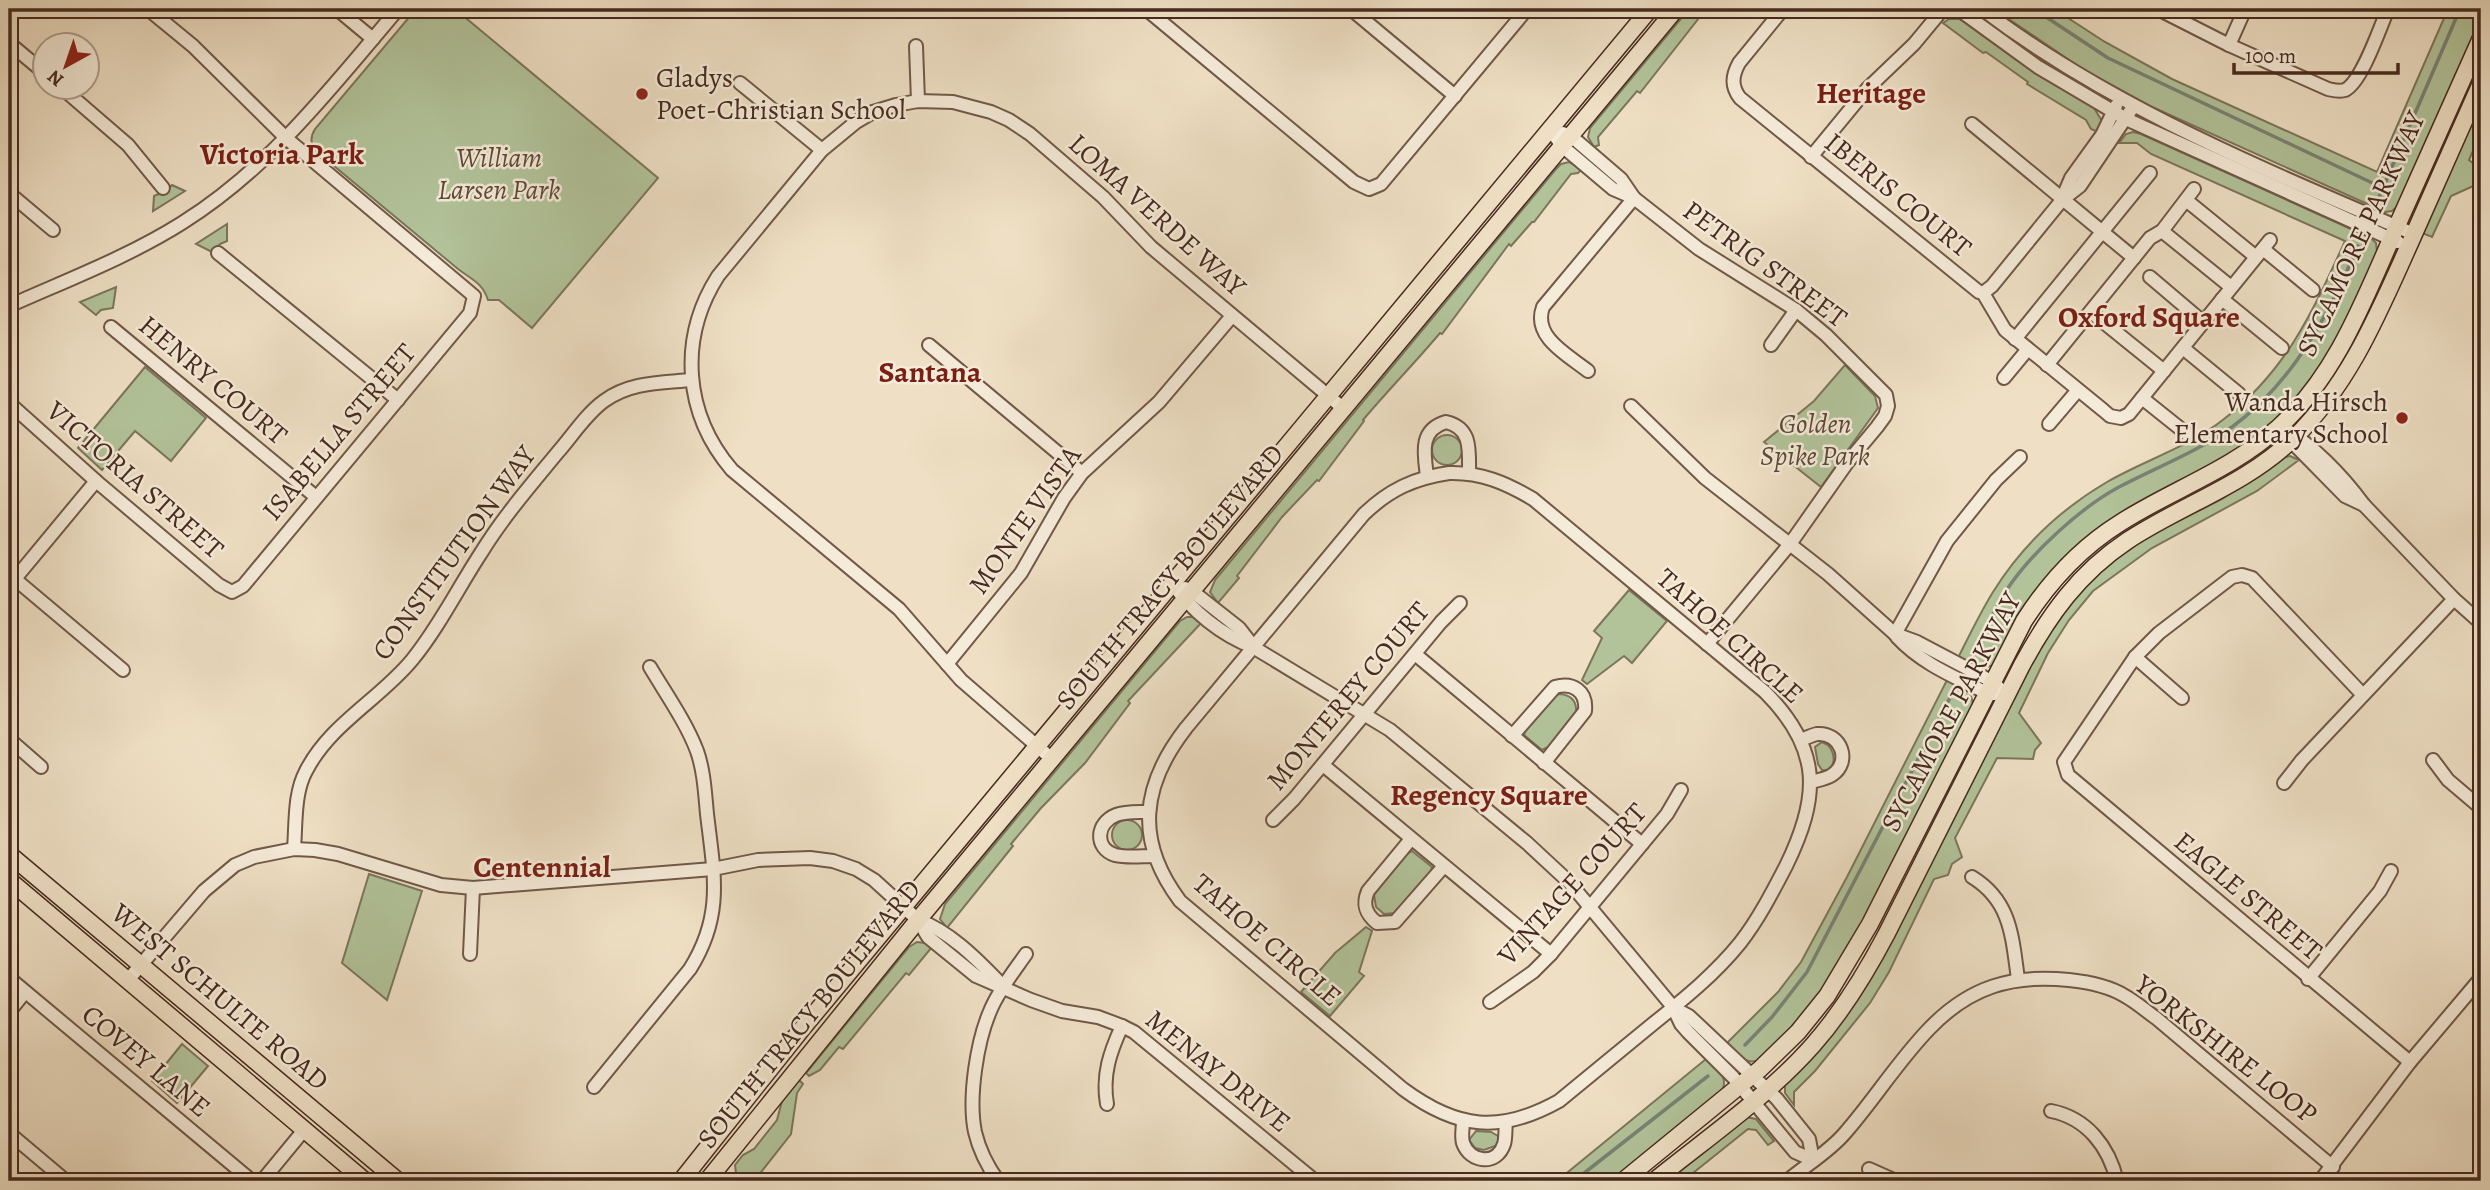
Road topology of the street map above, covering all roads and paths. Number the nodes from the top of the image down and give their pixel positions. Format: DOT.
graph roads {
  1 [pos="15,9"];
  2 [pos="148,9"];
  3 [pos="337,9"];
  4 [pos="398,9"];
  5 [pos="1146,9"];
  6 [pos="1351,9"];
  7 [pos="1527,9"];
  8 [pos="1650,9"];
  9 [pos="1676,9"];
  10 [pos="1783,9"];
  11 [pos="1943,9"];
  12 [pos="1958,9"];
  13 [pos="1982,9"];
  14 [pos="2158,9"];
  15 [pos="2245,9"];
  16 [pos="2388,9"];
  17 [pos="9,16"];
  18 [pos="2481,38"];
  19 [pos="373,39"];
  20 [pos="9,43"];
  21 [pos="2229,45"];
  22 [pos="916,46"];
  23 [pos="32,62"];
  24 [pos="740,83"];
  25 [pos="2481,83"];
  26 [pos="1455,96"];
  27 [pos="2120,99"];
  28 [pos="918,101"];
  29 [pos="78,102"];
  30 [pos="2133,107"];
  31 [pos="2113,112"];
  32 [pos="2126,119"];
  33 [pos="1972,124"];
  34 [pos="1550,129"];
  35 [pos="286,138"];
  36 [pos="1566,141"];
  37 [pos="822,150"];
  38 [pos="1811,157"];
  39 [pos="2150,173"];
  40 [pos="163,188"];
  41 [pos="9,192"];
  42 [pos="1634,198"];
  43 [pos="2062,200"];
  44 [pos="54,230"];
  45 [pos="2162,230"];
  46 [pos="2102,231"];
  47 [pos="2394,233"];
  48 [pos="2411,240"];
  49 [pos="2263,249"];
  50 [pos="218,253"];
  51 [pos="2134,258"];
  52 [pos="2150,277"];
  53 [pos="2231,288"];
  54 [pos="2313,290"];
  55 [pos="1983,293"];
  56 [pos="2222,299"];
  57 [pos="9,306"];
  58 [pos="1796,310"];
  59 [pos="2091,312"];
  60 [pos="1232,316"];
  61 [pos="2203,322"];
  62 [pos="111,327"];
  63 [pos="2015,339"];
  64 [pos="929,345"];
  65 [pos="1771,345"];
  66 [pos="2183,348"];
  67 [pos="2282,348"];
  68 [pos="2028,349"];
  69 [pos="2048,365"];
  70 [pos="1588,371"];
  71 [pos="2164,371"];
  72 [pos="2004,378"];
  73 [pos="691,380"];
  74 [pos="2078,390"];
  75 [pos="2239,394"];
  76 [pos="1328,396"];
  77 [pos="2142,397"];
  78 [pos="398,400"];
  79 [pos="9,402"];
  80 [pos="1631,406"];
  81 [pos="1343,409"];
  82 [pos="2049,424"];
  83 [pos="2280,426"];
  84 [pos="2187,434"];
  85 [pos="2293,438"];
  86 [pos="2020,457"];
  87 [pos="1082,473"];
  88 [pos="1469,473"];
  89 [pos="1427,476"];
  90 [pos="96,481"];
  91 [pos="316,497"];
  92 [pos="1790,544"];
  93 [pos="11,580"];
  94 [pos="1172,583"];
  95 [pos="232,592"];
  96 [pos="1189,596"];
  97 [pos="2454,598"];
  98 [pos="1460,603"];
  99 [pos="2481,623"];
  100 [pos="1895,634"];
  101 [pos="1707,644"];
  102 [pos="1253,647"];
  103 [pos="1415,654"];
  104 [pos="2135,657"];
  105 [pos="947,664"];
  106 [pos="650,667"];
  107 [pos="123,670"];
  108 [pos="1990,688"];
  109 [pos="2363,695"];
  110 [pos="2007,696"];
  111 [pos="2182,698"];
  112 [pos="1365,713"];
  113 [pos="1512,736"];
  114 [pos="9,739"];
  115 [pos="1801,740"];
  116 [pos="1037,746"];
  117 [pos="1052,759"];
  118 [pos="2433,760"];
  119 [pos="1544,763"];
  120 [pos="1323,765"];
  121 [pos="41,767"];
  122 [pos="1811,782"];
  123 [pos="2284,783"];
  124 [pos="1681,789"];
  125 [pos="2481,808"];
  126 [pos="1149,812"];
  127 [pos="1273,820"];
  128 [pos="1411,839"];
  129 [pos="1642,844"];
  130 [pos="294,849"];
  131 [pos="9,854"];
  132 [pos="1153,856"];
  133 [pos="1444,866"];
  134 [pos="713,869"];
  135 [pos="2391,871"];
  136 [pos="1972,877"];
  137 [pos="9,880"];
  138 [pos="473,888"];
  139 [pos="904,906"];
  140 [pos="1590,906"];
  141 [pos="918,920"];
  142 [pos="470,954"];
  143 [pos="1026,954"];
  144 [pos="1550,954"];
  145 [pos="141,965"];
  146 [pos="9,978"];
  147 [pos="2018,979"];
  148 [pos="2308,979"];
  149 [pos="2481,979"];
  150 [pos="128,980"];
  151 [pos="1004,987"];
  152 [pos="25,992"];
  153 [pos="1490,1002"];
  154 [pos="1674,1007"];
  155 [pos="9,1012"];
  156 [pos="1122,1026"];
  157 [pos="2410,1062"];
  158 [pos="1746,1081"];
  159 [pos="594,1087"];
  160 [pos="1766,1089"];
  161 [pos="1753,1101"];
  162 [pos="1107,1104"];
  163 [pos="2052,1111"];
  164 [pos="1463,1121"];
  165 [pos="1506,1122"];
  166 [pos="304,1130"];
  167 [pos="9,1133"];
  168 [pos="1814,1160"];
  169 [pos="2333,1167"];
  170 [pos="1869,1169"];
  171 [pos="66,1181"];
  172 [pos="253,1181"];
  173 [pos="262,1181"];
  174 [pos="365,1181"];
  175 [pos="398,1181"];
  176 [pos="681,1181"];
  177 [pos="707,1181"];
  178 [pos="998,1181"];
  179 [pos="1315,1181"];
  180 [pos="1623,1181"];
  181 [pos="1654,1181"];
  182 [pos="1787,1181"];
  183 [pos="1896,1181"];
  184 [pos="2118,1181"];
  185 [pos="2320,1181"];
  1 -- 17 [label="street"];
  2 -- 35 [label="street"];
  3 -- 19 [label="street"];
  4 -- 19 [label="street"];
  5 -- 26 [label="street"];
  6 -- 26 [label="street"];
  7 -- 26 [label="street"];
  8 -- 34 [label="main road, SOUTH TRACY BOULEVARD"];
  9 -- 36 [label="main road, SOUTH TRACY BOULEVARD"];
  10 -- 38 [label="street, IBERIS COURT"];
  11 -- 38 [label="street"];
  12 -- 31 [label="street"];
  13 -- 27 [label="street"];
  14 -- 21 [label="street"];
  15 -- 21 [label="street"];
  16 -- 21 [label="street"];
  18 -- 47 [label="main road, SYCAMORE PARKWAY"];
  19 -- 35 [label="street"];
  20 -- 23 [label="street"];
  22 -- 28 [label="street"];
  24 -- 37 [label="street"];
  25 -- 48 [label="main road, SYCAMORE PARKWAY"];
  27 -- 30 [label="street"];
  27 -- 31 [label="street"];
  28 -- 37 [label="street, LOMA VERDE WAY"];
  28 -- 60 [label="street, LOMA VERDE WAY"];
  29 -- 40 [label="street"];
  30 -- 32 [label="street"];
  30 -- 47 [label="street"];
  31 -- 32 [label="street"];
  31 -- 43 [label="street"];
  32 -- 43 [label="street"];
  32 -- 47 [label="street"];
  33 -- 43 [label="street"];
  34 -- 36 [label="street, PETRIG STREET"];
  34 -- 76 [label="main road, SOUTH TRACY BOULEVARD"];
  35 -- 57 [label="street"];
  35 -- 78 [label="street, ISABELLA STREET"];
  36 -- 42 [label="street, PETRIG STREET"];
  36 -- 81 [label="main road, SOUTH TRACY BOULEVARD"];
  37 -- 73 [label="street, LOMA VERDE WAY"];
  38 -- 55 [label="street, IBERIS COURT"];
  39 -- 46 [label="street"];
  41 -- 44 [label="street"];
  42 -- 58 [label="street, PETRIG STREET"];
  42 -- 70 [label="street"];
  43 -- 46 [label="street"];
  43 -- 55 [label="street, IBERIS COURT"];
  45 -- 49 [label="street"];
  45 -- 51 [label="street"];
  45 -- 53 [label="street"];
  46 -- 51 [label="street"];
  46 -- 63 [label="street"];
  47 -- 48 [label="street"];
  47 -- 83 [label="main road, SYCAMORE PARKWAY"];
  48 -- 85 [label="main road, SYCAMORE PARKWAY"];
  49 -- 53 [label="street"];
  49 -- 54 [label="street"];
  50 -- 78 [label="street"];
  51 -- 59 [label="street"];
  52 -- 61 [label="street"];
  53 -- 56 [label="street"];
  55 -- 63 [label="street"];
  56 -- 61 [label="street"];
  56 -- 67 [label="street"];
  58 -- 65 [label="street"];
  58 -- 92 [label="street, PETRIG STREET"];
  59 -- 69 [label="street"];
  59 -- 71 [label="street"];
  60 -- 76 [label="street, LOMA VERDE WAY"];
  60 -- 87 [label="street, MONTE VISTA"];
  61 -- 66 [label="street"];
  62 -- 91 [label="street, HENRY COURT"];
  63 -- 68 [label="street"];
  64 -- 87 [label="street"];
  66 -- 71 [label="street"];
  66 -- 75 [label="street"];
  68 -- 69 [label="street"];
  68 -- 72 [label="street"];
  69 -- 74 [label="street"];
  71 -- 77 [label="street"];
  73 -- 105 [label="street, LOMA VERDE WAY"];
  73 -- 130 [label="street, CONSTITUTION WAY"];
  74 -- 77 [label="street"];
  74 -- 82 [label="street"];
  76 -- 81 [label="street, LOMA VERDE WAY"];
  76 -- 94 [label="main road, SOUTH TRACY BOULEVARD"];
  77 -- 84 [label="street"];
  78 -- 91 [label="street, ISABELLA STREET"];
  79 -- 90 [label="street, VICTORIA STREET"];
  80 -- 92 [label="street"];
  81 -- 96 [label="main road, SOUTH TRACY BOULEVARD"];
  83 -- 85 [label="street"];
  83 -- 108 [label="main road, SYCAMORE PARKWAY"];
  85 -- 97 [label="street"];
  85 -- 110 [label="main road, SYCAMORE PARKWAY"];
  86 -- 100 [label="street"];
  87 -- 105 [label="street, MONTE VISTA"];
  88 -- 89 [label="street, TAHOE CIRCLE"];
  88 -- 89 [label="street"];
  88 -- 101 [label="street, TAHOE CIRCLE"];
  89 -- 102 [label="street, TAHOE CIRCLE"];
  90 -- 93 [label="street"];
  90 -- 95 [label="street, VICTORIA STREET"];
  91 -- 95 [label="street, ISABELLA STREET"];
  92 -- 100 [label="street"];
  92 -- 101 [label="street"];
  93 -- 107 [label="street"];
  94 -- 96 [label="street"];
  94 -- 116 [label="main road, SOUTH TRACY BOULEVARD"];
  96 -- 102 [label="street"];
  96 -- 117 [label="main road, SOUTH TRACY BOULEVARD"];
  97 -- 99 [label="street"];
  97 -- 109 [label="street"];
  98 -- 103 [label="street, MONTEREY COURT"];
  100 -- 108 [label="street"];
  101 -- 115 [label="street, TAHOE CIRCLE"];
  102 -- 112 [label="street"];
  102 -- 126 [label="street, TAHOE CIRCLE"];
  103 -- 112 [label="street, MONTEREY COURT"];
  103 -- 113 [label="street"];
  104 -- 109 [label="street"];
  104 -- 111 [label="street"];
  104 -- 148 [label="street, EAGLE STREET"];
  105 -- 116 [label="street, LOMA VERDE WAY"];
  106 -- 134 [label="street"];
  108 -- 110 [label="street"];
  108 -- 158 [label="main road, SYCAMORE PARKWAY"];
  109 -- 123 [label="street"];
  110 -- 160 [label="main road, SYCAMORE PARKWAY"];
  112 -- 120 [label="street, MONTEREY COURT"];
  112 -- 140 [label="street"];
  113 -- 119 [label="street"];
  113 -- 119 [label="street"];
  114 -- 121 [label="street"];
  115 -- 122 [label="street, TAHOE CIRCLE"];
  115 -- 122 [label="street"];
  116 -- 117 [label="street, LOMA VERDE WAY"];
  116 -- 139 [label="main road, SOUTH TRACY BOULEVARD"];
  117 -- 141 [label="main road, SOUTH TRACY BOULEVARD"];
  118 -- 125 [label="street"];
  119 -- 129 [label="street"];
  120 -- 127 [label="street, MONTEREY COURT"];
  120 -- 128 [label="street"];
  122 -- 154 [label="street, TAHOE CIRCLE"];
  124 -- 129 [label="street, VINTAGE COURT"];
  126 -- 132 [label="street, TAHOE CIRCLE"];
  126 -- 132 [label="street"];
  128 -- 133 [label="street"];
  128 -- 133 [label="street"];
  129 -- 140 [label="street, VINTAGE COURT"];
  130 -- 138 [label="street, MENAY DRIVE"];
  130 -- 145 [label="street, MENAY DRIVE"];
  131 -- 145 [label="main road, WEST SCHULTE ROAD"];
  132 -- 164 [label="street, TAHOE CIRCLE"];
  133 -- 144 [label="street"];
  134 -- 138 [label="street, MENAY DRIVE"];
  134 -- 139 [label="street, MENAY DRIVE"];
  134 -- 159 [label="street"];
  135 -- 148 [label="street"];
  136 -- 147 [label="street"];
  137 -- 150 [label="main road, WEST SCHULTE ROAD"];
  138 -- 142 [label="street"];
  139 -- 141 [label="street, MENAY DRIVE"];
  139 -- 176 [label="main road, SOUTH TRACY BOULEVARD"];
  140 -- 144 [label="street, VINTAGE COURT"];
  140 -- 154 [label="street"];
  141 -- 151 [label="street, MENAY DRIVE"];
  141 -- 177 [label="main road, SOUTH TRACY BOULEVARD"];
  143 -- 151 [label="street"];
  144 -- 153 [label="street, VINTAGE COURT"];
  145 -- 150 [label="street, MENAY DRIVE"];
  145 -- 175 [label="main road, WEST SCHULTE ROAD"];
  146 -- 152 [label="street, COVEY LANE"];
  147 -- 168 [label="street, YORKSHIRE LOOP"];
  147 -- 169 [label="street, YORKSHIRE LOOP"];
  148 -- 157 [label="street, EAGLE STREET"];
  149 -- 157 [label="street"];
  150 -- 166 [label="main road, WEST SCHULTE ROAD"];
  151 -- 156 [label="street, MENAY DRIVE"];
  151 -- 178 [label="street"];
  152 -- 155 [label="street"];
  152 -- 172 [label="street, COVEY LANE"];
  154 -- 158 [label="street"];
  154 -- 165 [label="street, TAHOE CIRCLE"];
  156 -- 162 [label="street"];
  156 -- 179 [label="street, MENAY DRIVE"];
  157 -- 169 [label="street"];
  158 -- 160 [label="street"];
  158 -- 161 [label="street"];
  158 -- 180 [label="main road, SYCAMORE PARKWAY"];
  160 -- 161 [label="main road, SYCAMORE PARKWAY"];
  160 -- 168 [label="street"];
  161 -- 168 [label="street"];
  161 -- 181 [label="main road, SYCAMORE PARKWAY"];
  163 -- 184 [label="street"];
  164 -- 165 [label="street, TAHOE CIRCLE"];
  164 -- 165 [label="street"];
  166 -- 173 [label="street"];
  166 -- 174 [label="main road, WEST SCHULTE ROAD"];
  167 -- 171 [label="street"];
  168 -- 182 [label="street, YORKSHIRE LOOP"];
  169 -- 185 [label="street"];
  170 -- 183 [label="street"];
}
